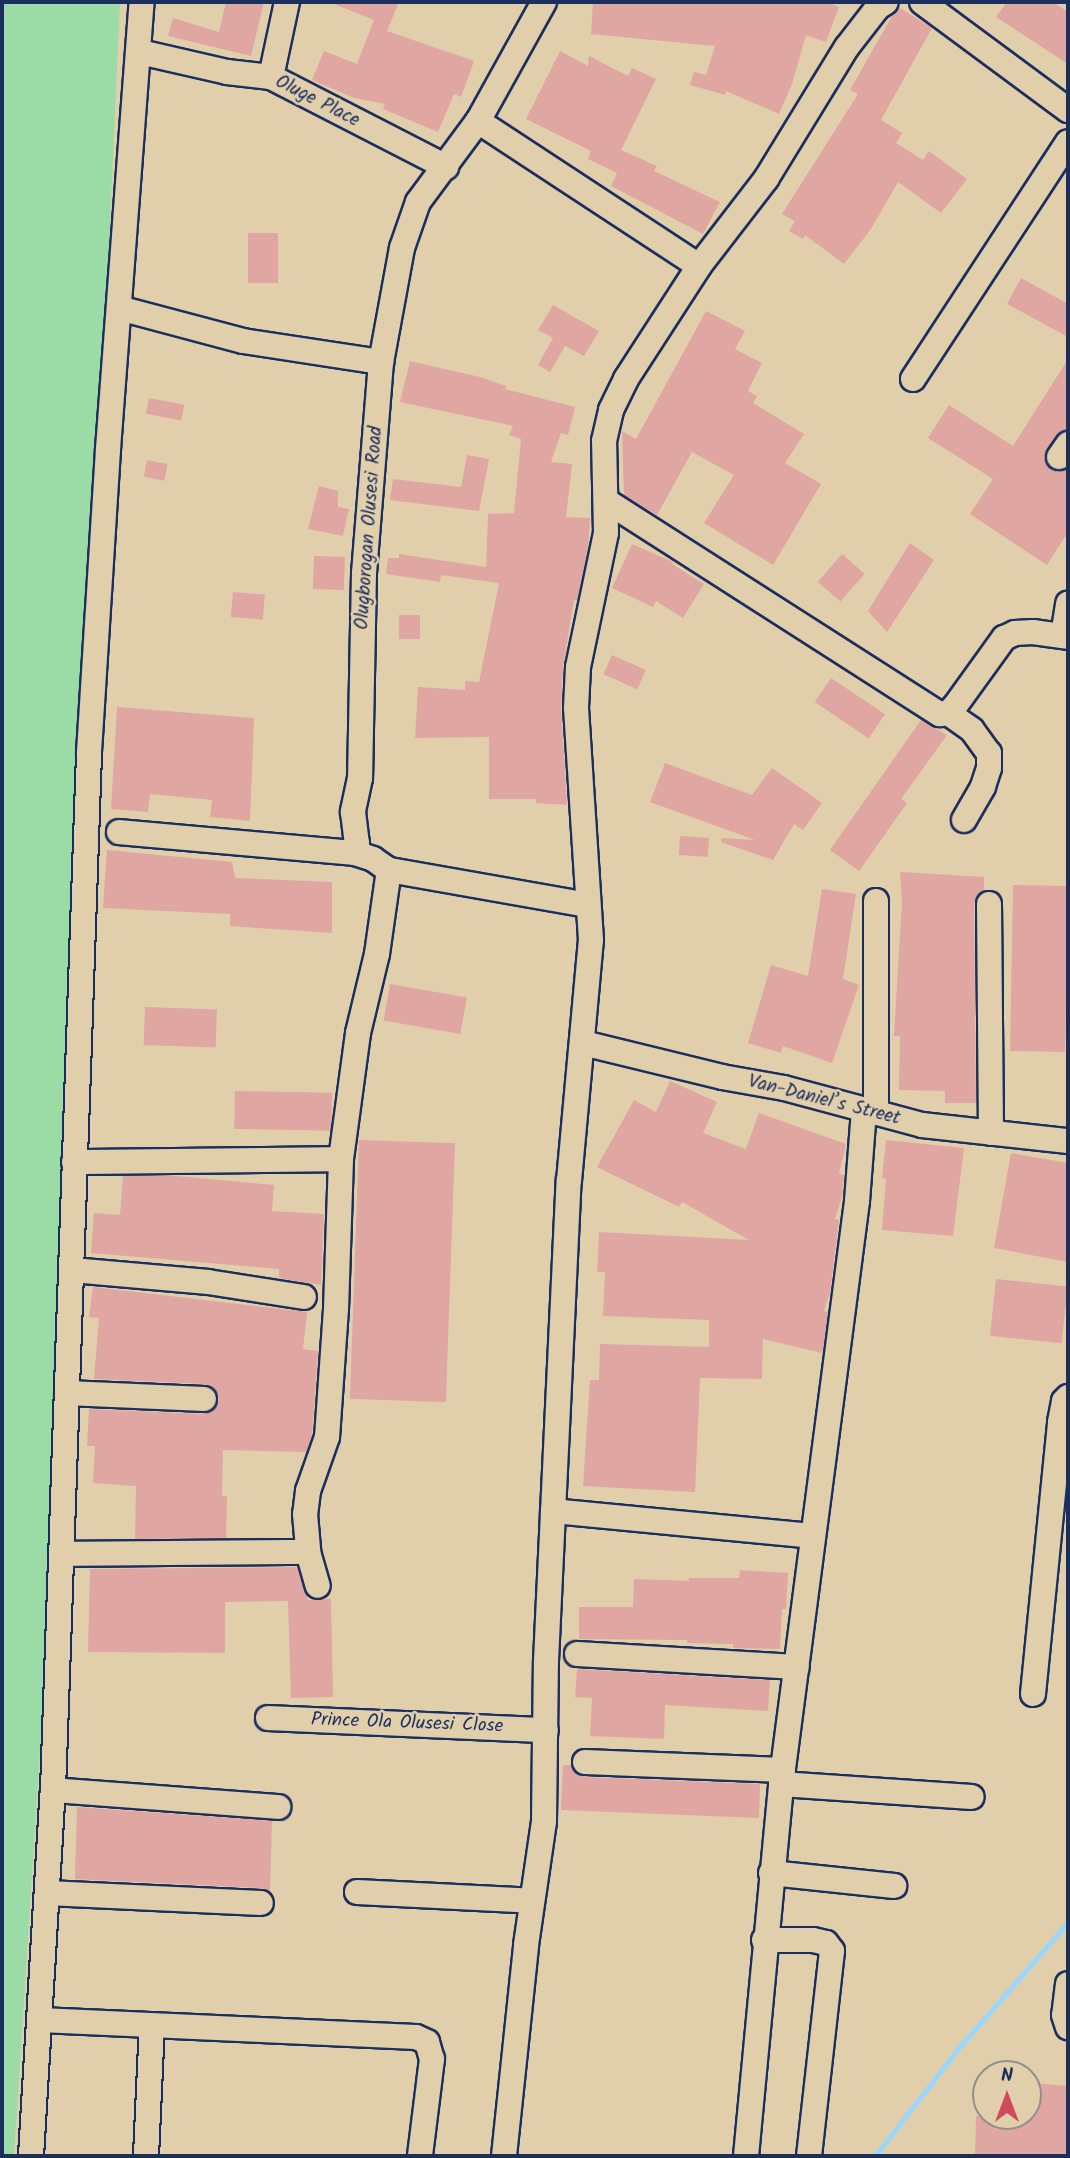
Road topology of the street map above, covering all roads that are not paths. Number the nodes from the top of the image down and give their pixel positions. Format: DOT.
graph roads {
  1 [pos="142,2"];
  2 [pos="287,2"];
  3 [pos="544,2"];
  4 [pos="886,2"];
  5 [pos="922,2"];
  6 [pos="140,52"];
  7 [pos="271,77"];
  8 [pos="1068,110"];
  9 [pos="478,121"];
  10 [pos="1068,142"];
  11 [pos="446,167"];
  12 [pos="699,266"];
  13 [pos="119,308"];
  14 [pos="381,362"];
  15 [pos="912,379"];
  16 [pos="608,502"];
  17 [pos="1068,603"];
  18 [pos="1066,637"];
  19 [pos="948,713"];
  20 [pos="964,820"];
  21 [pos="119,832"];
  22 [pos="355,853"];
  23 [pos="389,870"];
  24 [pos="876,901"];
  25 [pos="989,904"];
  26 [pos="588,905"];
  27 [pos="583,1043"];
  28 [pos="870,1112"];
  29 [pos="992,1133"];
  30 [pos="1068,1141"];
  31 [pos="341,1159"];
  32 [pos="74,1162"];
  33 [pos="72,1270"];
  34 [pos="304,1297"];
  35 [pos="67,1393"];
  36 [pos="1068,1397"];
  37 [pos="204,1399"];
  38 [pos="553,1511"];
  39 [pos="813,1536"];
  40 [pos="308,1552"];
  41 [pos="61,1554"];
  42 [pos="318,1586"];
  43 [pos="577,1654"];
  44 [pos="797,1667"];
  45 [pos="1033,1694"];
  46 [pos="268,1718"];
  47 [pos="547,1730"];
  48 [pos="586,1762"];
  49 [pos="782,1777"];
  50 [pos="53,1790"];
  51 [pos="972,1797"];
  52 [pos="278,1807"];
  53 [pos="771,1873"];
  54 [pos="894,1886"];
  55 [pos="357,1892"];
  56 [pos="47,1893"];
  57 [pos="532,1901"];
  58 [pos="261,1903"];
  59 [pos="764,1940"];
  60 [pos="1068,1984"];
  61 [pos="40,2020"];
  62 [pos="152,2026"];
  63 [pos="1068,2027"];
  64 [pos="31,2156"];
  65 [pos="146,2156"];
  66 [pos="420,2156"];
  67 [pos="504,2156"];
  68 [pos="746,2156"];
  69 [pos="809,2156"];
  1 -- 6 [label="street"];
  2 -- 7 [label="street"];
  3 -- 9 [label="street, Olugborogan Olusesi Road"];
  4 -- 12 [label="street"];
  5 -- 8 [label="street"];
  6 -- 7 [label="street, Oluge Place"];
  6 -- 13 [label="street"];
  7 -- 11 [label="street, Oluge Place"];
  9 -- 11 [label="street, Olugborogan Olusesi Road"];
  9 -- 12 [label="street"];
  10 -- 15 [label="street"];
  11 -- 14 [label="street, Olugborogan Olusesi Road"];
  12 -- 16 [label="street"];
  13 -- 14 [label="street"];
  13 -- 32 [label="street"];
  14 -- 22 [label="street, Olugborogan Olusesi Road"];
  16 -- 19 [label="street"];
  16 -- 26 [label="street"];
  17 -- 18 [label="street"];
  18 -- 19 [label="street"];
  19 -- 20 [label="street"];
  21 -- 22 [label="street"];
  22 -- 23 [label="street"];
  23 -- 26 [label="street"];
  23 -- 31 [label="street"];
  24 -- 28 [label="street"];
  25 -- 29 [label="street"];
  26 -- 27 [label="street"];
  27 -- 28 [label="street, Van-Daniel’s Street"];
  27 -- 38 [label="street"];
  28 -- 29 [label="street, Van-Daniel’s Street"];
  28 -- 39 [label="street"];
  29 -- 30 [label="street, Van-Daniel’s Street"];
  31 -- 32 [label="street"];
  31 -- 40 [label="street"];
  32 -- 33 [label="street"];
  33 -- 34 [label="street"];
  33 -- 35 [label="street"];
  35 -- 37 [label="street"];
  35 -- 41 [label="street"];
  36 -- 45 [label="street"];
  38 -- 39 [label="street"];
  38 -- 47 [label="street"];
  39 -- 44 [label="street"];
  40 -- 41 [label="street"];
  40 -- 42 [label="street"];
  41 -- 50 [label="street"];
  43 -- 44 [label="street"];
  44 -- 49 [label="street"];
  46 -- 47 [label="street, Prince Ola Olusesi Close"];
  47 -- 57 [label="street"];
  48 -- 49 [label="street"];
  49 -- 51 [label="street"];
  49 -- 53 [label="street"];
  50 -- 52 [label="street"];
  50 -- 56 [label="street"];
  53 -- 54 [label="street"];
  53 -- 59 [label="street"];
  55 -- 57 [label="street"];
  56 -- 58 [label="street"];
  56 -- 61 [label="street"];
  57 -- 67 [label="street"];
  59 -- 68 [label="street"];
  59 -- 69 [label="street"];
  60 -- 63 [label="street"];
  61 -- 62 [label="street"];
  61 -- 64 [label="street"];
  62 -- 65 [label="street"];
  62 -- 66 [label="street"];
}
